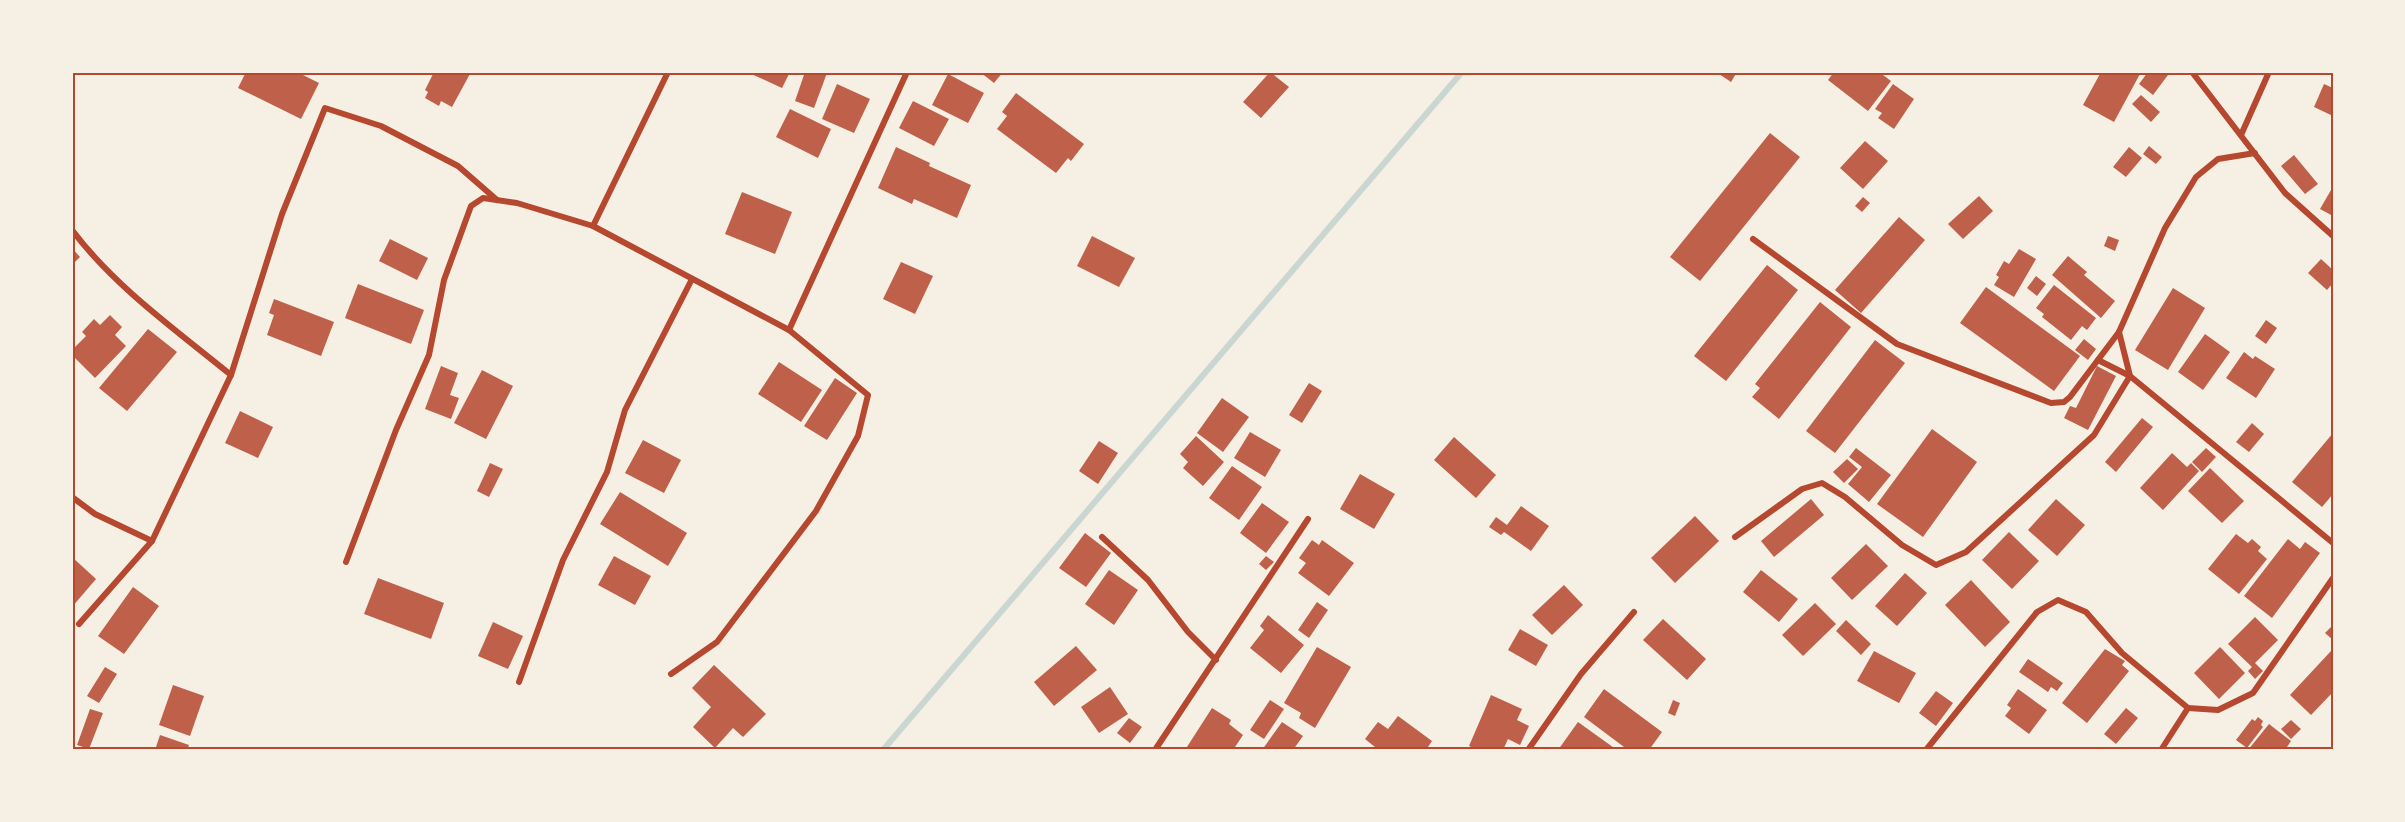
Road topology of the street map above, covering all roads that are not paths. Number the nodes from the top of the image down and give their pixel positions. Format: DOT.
graph roads {
  1 [pos="668,72"];
  2 [pos="907,72"];
  3 [pos="2192,72"];
  4 [pos="2270,72"];
  5 [pos="2241,135"];
  6 [pos="2255,153"];
  7 [pos="498,200"];
  8 [pos="593,226"];
  9 [pos="72,230"];
  10 [pos="2333,237"];
  11 [pos="1753,238"];
  12 [pos="692,279"];
  13 [pos="789,330"];
  14 [pos="2119,332"];
  15 [pos="2098,360"];
  16 [pos="231,375"];
  17 [pos="2130,376"];
  18 [pos="72,497"];
  19 [pos="1308,519"];
  20 [pos="1102,537"];
  21 [pos="1735,537"];
  22 [pos="152,541"];
  23 [pos="2333,543"];
  24 [pos="346,562"];
  25 [pos="2333,578"];
  26 [pos="1634,612"];
  27 [pos="79,624"];
  28 [pos="1216,660"];
  29 [pos="671,674"];
  30 [pos="519,682"];
  31 [pos="2188,708"];
  32 [pos="1155,750"];
  33 [pos="1528,750"];
  34 [pos="1926,750"];
  35 [pos="2161,750"];
  1 -- 8 [label="street"];
  2 -- 13 [label="street"];
  3 -- 5 [label="street"];
  4 -- 5 [label="street"];
  5 -- 6 [label="street"];
  6 -- 10 [label="street"];
  6 -- 14 [label="street"];
  7 -- 8 [label="street"];
  7 -- 16 [label="street"];
  7 -- 24 [label="street"];
  8 -- 12 [label="street"];
  9 -- 16 [label="street"];
  11 -- 15 [label="street"];
  12 -- 13 [label="street"];
  12 -- 30 [label="street"];
  13 -- 29 [label="street"];
  14 -- 15 [label="street"];
  14 -- 17 [label="street"];
  15 -- 17 [label="street"];
  16 -- 22 [label="street"];
  17 -- 21 [label="street"];
  17 -- 23 [label="street"];
  18 -- 22 [label="street"];
  19 -- 28 [label="street"];
  20 -- 28 [label="street"];
  22 -- 27 [label="street"];
  25 -- 31 [label="street"];
  26 -- 33 [label="street"];
  28 -- 32 [label="street"];
  31 -- 34 [label="street"];
  31 -- 35 [label="street"];
}
